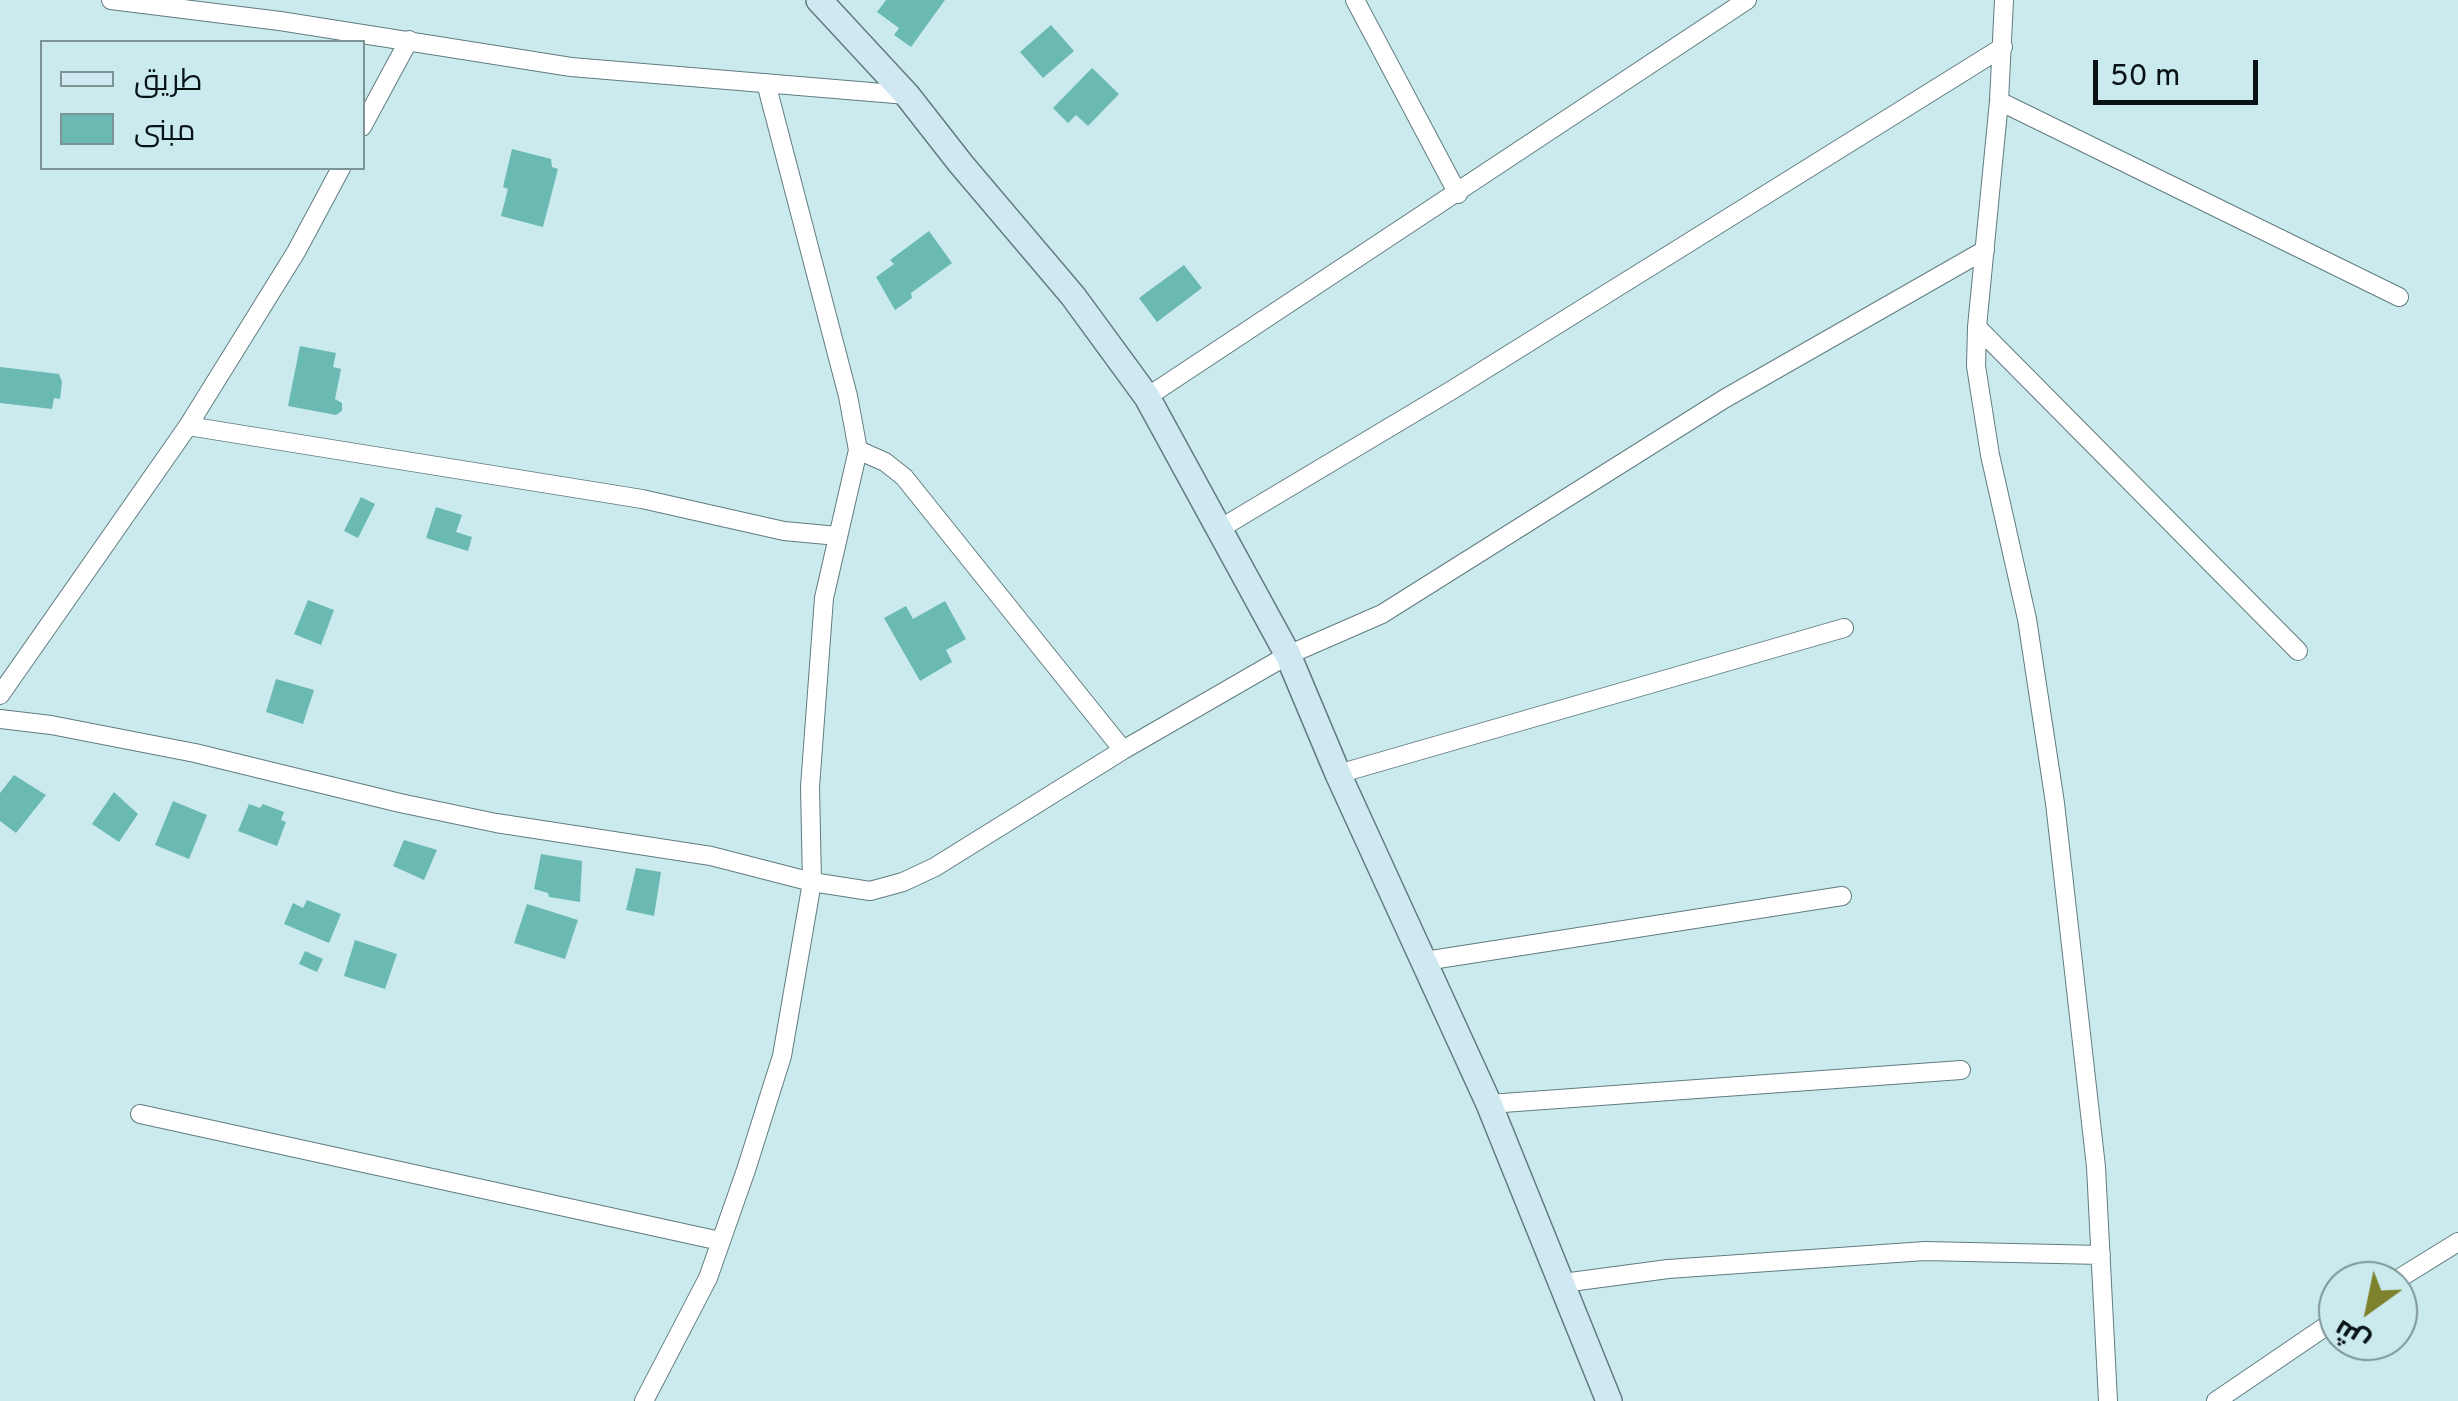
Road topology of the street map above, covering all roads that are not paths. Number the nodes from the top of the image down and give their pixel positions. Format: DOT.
graph roads {
  1 [pos="111,0"];
  2 [pos="266,0"];
  3 [pos="819,0"];
  4 [pos="1355,0"];
  5 [pos="1747,0"];
  6 [pos="2004,0"];
  7 [pos="280,20"];
  8 [pos="409,40"];
  9 [pos="2003,47"];
  10 [pos="766,83"];
  11 [pos="906,95"];
  12 [pos="1999,101"];
  13 [pos="365,122"];
  14 [pos="340,170"];
  15 [pos="1458,194"];
  16 [pos="1985,250"];
  17 [pos="2399,297"];
  18 [pos="1976,327"];
  19 [pos="1147,397"];
  20 [pos="188,426"];
  21 [pos="858,450"];
  22 [pos="1221,528"];
  23 [pos="838,536"];
  24 [pos="1844,628"];
  25 [pos="2298,650"];
  26 [pos="1288,655"];
  27 [pos="0,695"];
  28 [pos="0,719"];
  29 [pos="1123,750"];
  30 [pos="1338,774"];
  31 [pos="812,882"];
  32 [pos="1842,896"];
  33 [pos="1425,961"];
  34 [pos="1961,1070"];
  35 [pos="1489,1104"];
  36 [pos="140,1114"];
  37 [pos="720,1241"];
  38 [pos="2458,1242"];
  39 [pos="2101,1256"];
  40 [pos="2418,1267"];
  41 [pos="1562,1283"];
  42 [pos="2318,1332"];
  43 [pos="644,1401"];
  44 [pos="1609,1401"];
  45 [pos="2108,1401"];
  46 [pos="2216,1401"];
  1 -- 7 [label="street"];
  2 -- 7 [label="street"];
  3 -- 11 [label="street"];
  4 -- 15 [label="street"];
  5 -- 15 [label="street"];
  6 -- 9 [label="street"];
  7 -- 8 [label="street"];
  8 -- 10 [label="street"];
  8 -- 13 [label="street"];
  9 -- 12 [label="street"];
  9 -- 22 [label="street"];
  10 -- 11 [label="street"];
  10 -- 21 [label="street"];
  11 -- 19 [label="street"];
  12 -- 16 [label="street"];
  12 -- 17 [label="street"];
  14 -- 20 [label="street"];
  15 -- 19 [label="street"];
  16 -- 18 [label="street"];
  16 -- 26 [label="street"];
  18 -- 25 [label="street"];
  18 -- 39 [label="street"];
  19 -- 22 [label="street"];
  20 -- 23 [label="street"];
  20 -- 27 [label="street"];
  21 -- 23 [label="street"];
  21 -- 29 [label="street"];
  22 -- 26 [label="street"];
  23 -- 31 [label="street"];
  24 -- 30 [label="street"];
  26 -- 29 [label="street"];
  26 -- 30 [label="street"];
  28 -- 31 [label="street"];
  29 -- 31 [label="street"];
  30 -- 33 [label="street"];
  31 -- 37 [label="street"];
  32 -- 33 [label="street"];
  33 -- 35 [label="street"];
  34 -- 35 [label="street"];
  35 -- 41 [label="street"];
  36 -- 37 [label="street"];
  37 -- 43 [label="street"];
  38 -- 40 [label="street"];
  39 -- 41 [label="street"];
  39 -- 45 [label="street"];
  41 -- 44 [label="street"];
  42 -- 46 [label="street"];
}
